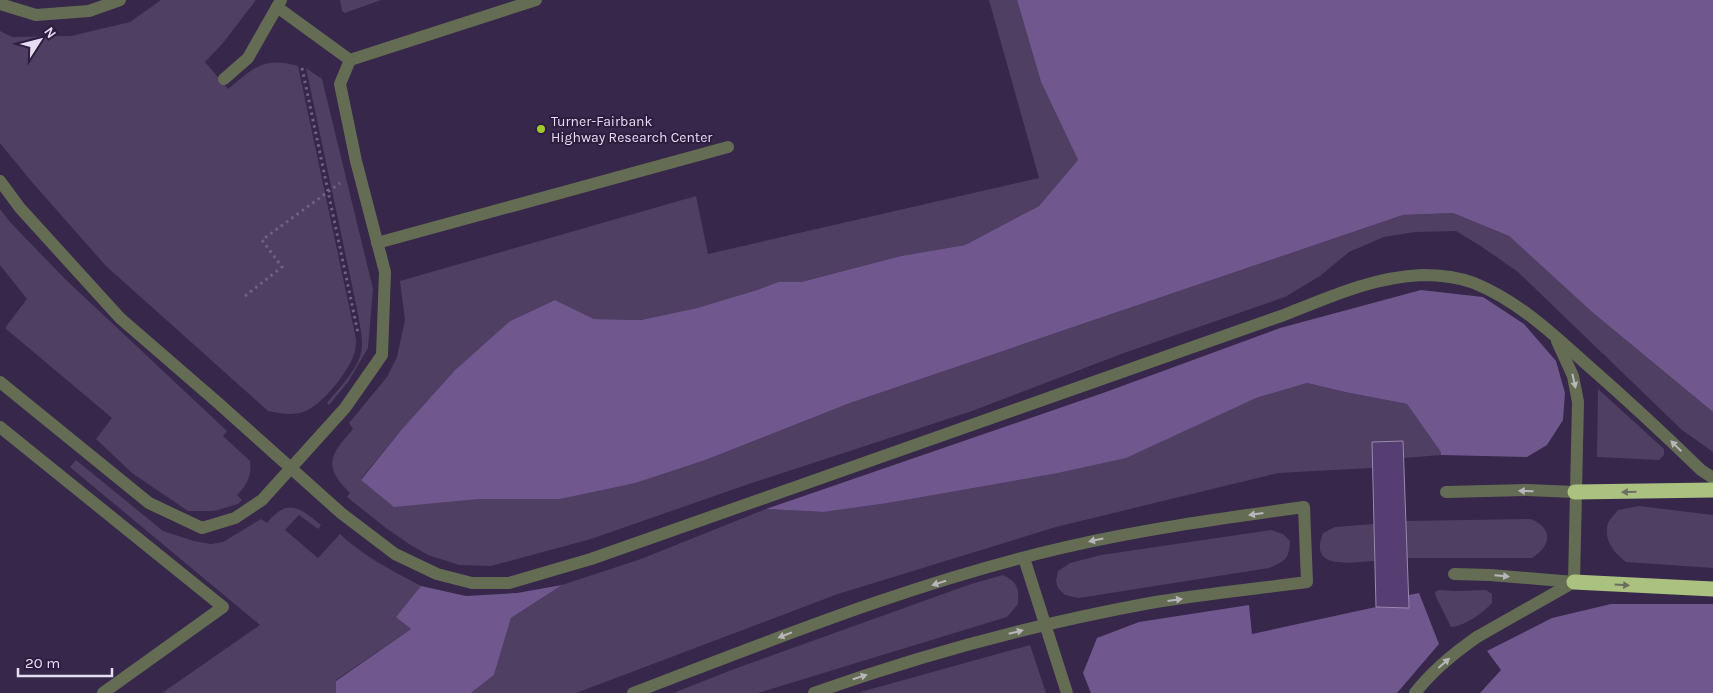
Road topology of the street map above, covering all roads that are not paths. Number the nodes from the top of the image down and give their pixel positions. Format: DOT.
graph roads {
  1 [pos="120,0"];
  2 [pos="536,0"];
  3 [pos="279,3"];
  4 [pos="0,4"];
  5 [pos="350,60"];
  6 [pos="224,79"];
  7 [pos="728,147"];
  8 [pos="0,181"];
  9 [pos="377,243"];
  10 [pos="1555,336"];
  11 [pos="0,382"];
  12 [pos="0,427"];
  13 [pos="291,468"];
  14 [pos="1713,478"];
  15 [pos="1713,490"];
  16 [pos="1446,492"];
  17 [pos="1575,492"];
  18 [pos="1024,558"];
  19 [pos="1454,574"];
  20 [pos="1574,582"];
  21 [pos="1713,590"];
  22 [pos="1045,624"];
  23 [pos="103,693"];
  24 [pos="633,693"];
  25 [pos="814,693"];
  26 [pos="1067,693"];
  27 [pos="1415,693"];
  1 -- 4 [label="street"];
  2 -- 5 [label="street"];
  3 -- 5 [label="street"];
  3 -- 6 [label="street"];
  5 -- 9 [label="street"];
  7 -- 9 [label="street"];
  8 -- 13 [label="street"];
  9 -- 13 [label="street"];
  10 -- 13 [label="street"];
  14 -- 10 [label="street, one-way"];
  10 -- 17 [label="street, one-way"];
  11 -- 13 [label="street"];
  12 -- 23 [label="street"];
  15 -- 17 [label="highway, one-way"];
  17 -- 16 [label="street, one-way"];
  17 -- 20 [label="street"];
  18 -- 22 [label="street"];
  22 -- 18 [label="street, one-way"];
  18 -- 24 [label="street, one-way"];
  19 -- 20 [label="street, one-way"];
  20 -- 21 [label="highway, one-way"];
  27 -- 20 [label="street, one-way"];
  25 -- 22 [label="street, one-way"];
  22 -- 26 [label="street"];
}
